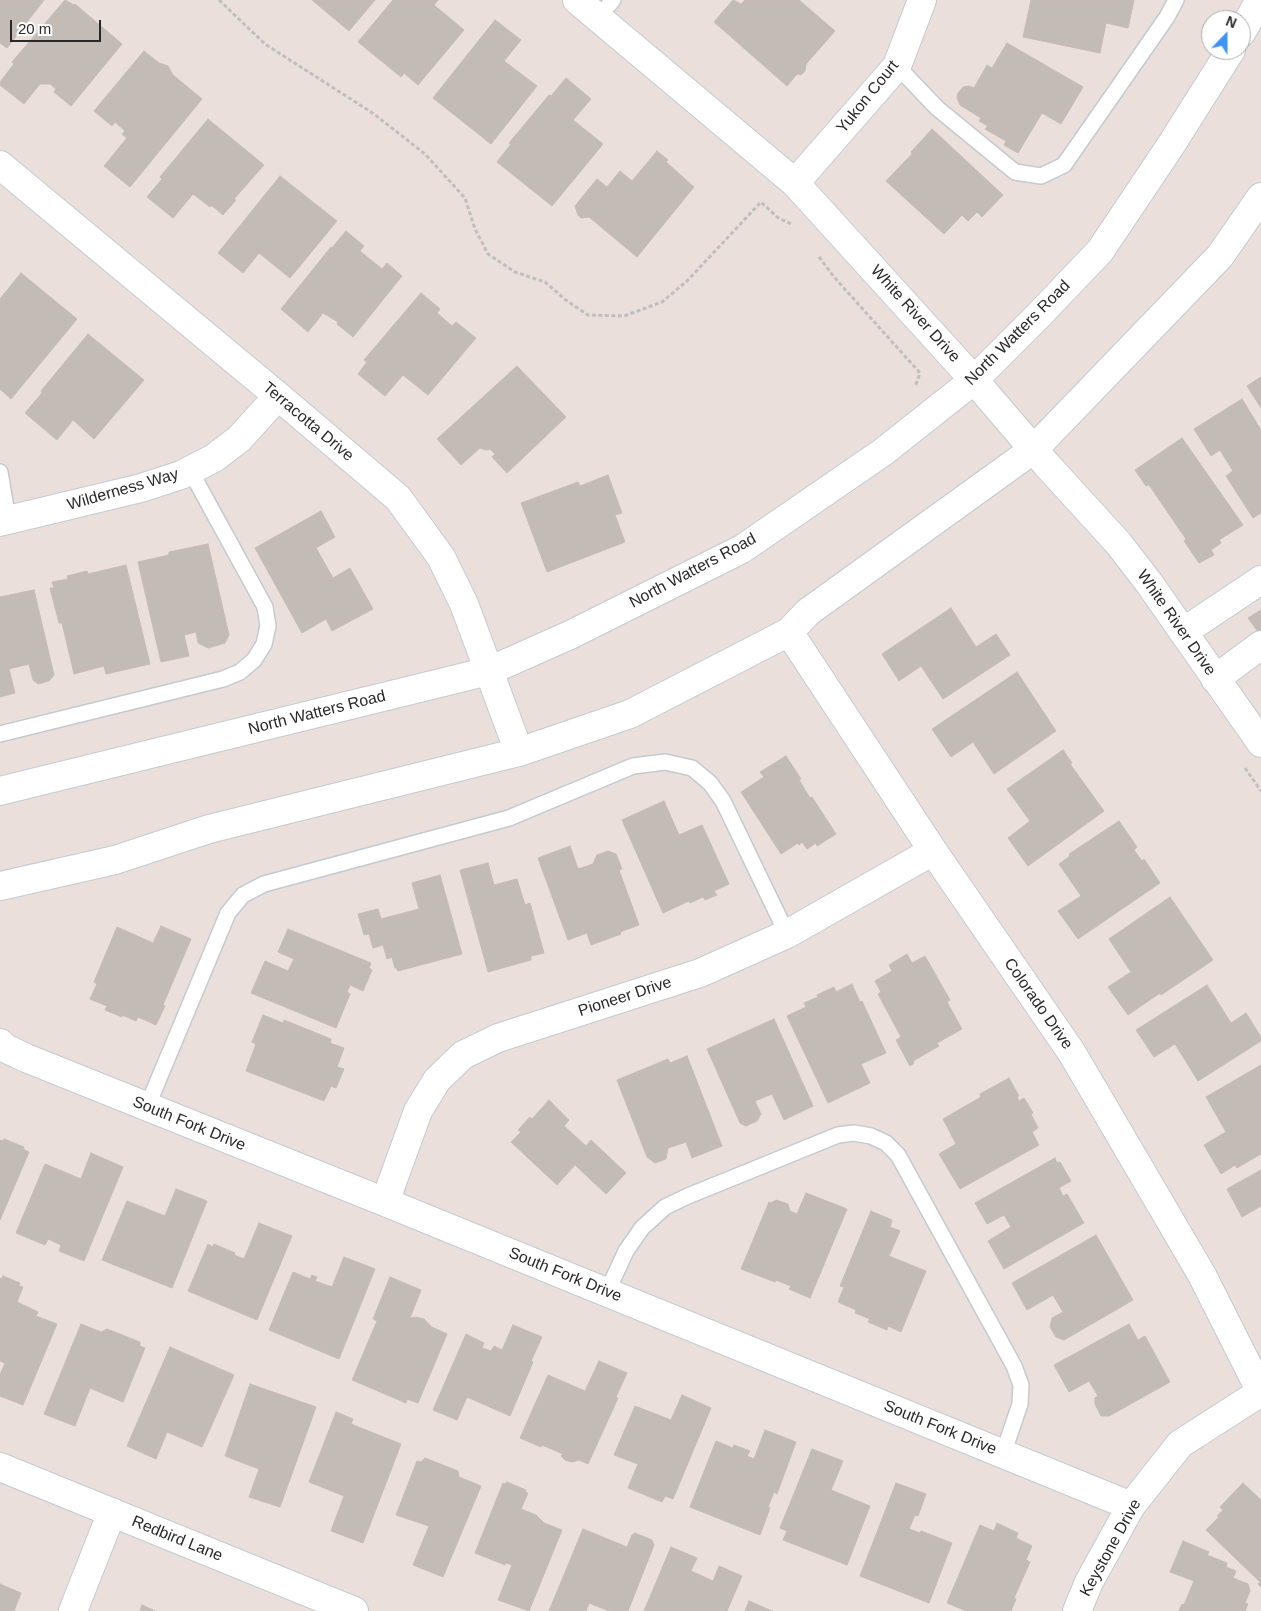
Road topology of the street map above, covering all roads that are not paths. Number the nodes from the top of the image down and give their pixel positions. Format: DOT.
graph roads {
  1 [pos="577,0"];
  2 [pos="922,0"];
  3 [pos="1176,0"];
  4 [pos="1260,0"];
  5 [pos="606,9"];
  6 [pos="1251,16"];
  7 [pos="1226,60"];
  8 [pos="897,66"];
  9 [pos="0,165"];
  10 [pos="795,183"];
  11 [pos="1261,198"];
  12 [pos="974,380"];
  13 [pos="278,396"];
  14 [pos="1034,449"];
  15 [pos="190,470"];
  16 [pos="0,472"];
  17 [pos="4,521"];
  18 [pos="1261,580"];
  19 [pos="789,632"];
  20 [pos="1183,632"];
  21 [pos="1261,644"];
  22 [pos="489,671"];
  23 [pos="1215,679"];
  24 [pos="0,734"];
  25 [pos="1261,743"];
  26 [pos="518,752"];
  27 [pos="0,791"];
  28 [pos="933,851"];
  29 [pos="0,886"];
  30 [pos="787,934"];
  31 [pos="0,1042"];
  32 [pos="147,1107"];
  33 [pos="385,1202"];
  34 [pos="607,1292"];
  35 [pos="1261,1392"];
  36 [pos="1003,1454"];
  37 [pos="0,1466"];
  38 [pos="1131,1506"];
  39 [pos="112,1512"];
  40 [pos="73,1611"];
  41 [pos="354,1611"];
  42 [pos="1077,1611"];
  1 -- 5 [label="street, White River Drive"];
  2 -- 8 [label="street, Yukon Court"];
  3 -- 8 [label="lane"];
  4 -- 6 [label="street"];
  5 -- 10 [label="street, White River Drive"];
  7 -- 12 [label="street, North Watters Road"];
  8 -- 10 [label="street, Yukon Court"];
  9 -- 13 [label="street, Terracotta Drive"];
  10 -- 12 [label="street, White River Drive"];
  11 -- 14 [label="street"];
  12 -- 14 [label="street, White River Drive"];
  12 -- 22 [label="street, North Watters Road"];
  13 -- 15 [label="street, Wilderness Way"];
  13 -- 22 [label="street, Terracotta Drive"];
  14 -- 19 [label="street"];
  14 -- 20 [label="street, White River Drive"];
  15 -- 17 [label="street, Wilderness Way"];
  15 -- 24 [label="lane"];
  16 -- 17 [label="lane"];
  18 -- 20 [label="street"];
  19 -- 26 [label="street"];
  19 -- 28 [label="street, Colorado Drive"];
  20 -- 23 [label="street, White River Drive"];
  21 -- 23 [label="street"];
  22 -- 26 [label="street, Terracotta Drive"];
  22 -- 27 [label="street, North Watters Road"];
  23 -- 25 [label="street, White River Drive"];
  26 -- 29 [label="street"];
  28 -- 30 [label="street, Pioneer Drive"];
  28 -- 35 [label="street, Colorado Drive"];
  30 -- 32 [label="lane"];
  30 -- 33 [label="street, Pioneer Drive"];
  31 -- 32 [label="street, South Fork Drive"];
  32 -- 33 [label="street, South Fork Drive"];
  33 -- 34 [label="street, South Fork Drive"];
  34 -- 36 [label="street, South Fork Drive"];
  34 -- 36 [label="lane"];
  35 -- 38 [label="street, Keystone Drive"];
  36 -- 38 [label="street, South Fork Drive"];
  37 -- 39 [label="street, Redbird Lane"];
  38 -- 42 [label="street, Keystone Drive"];
  39 -- 40 [label="street"];
  39 -- 41 [label="street, Redbird Lane"];
}
